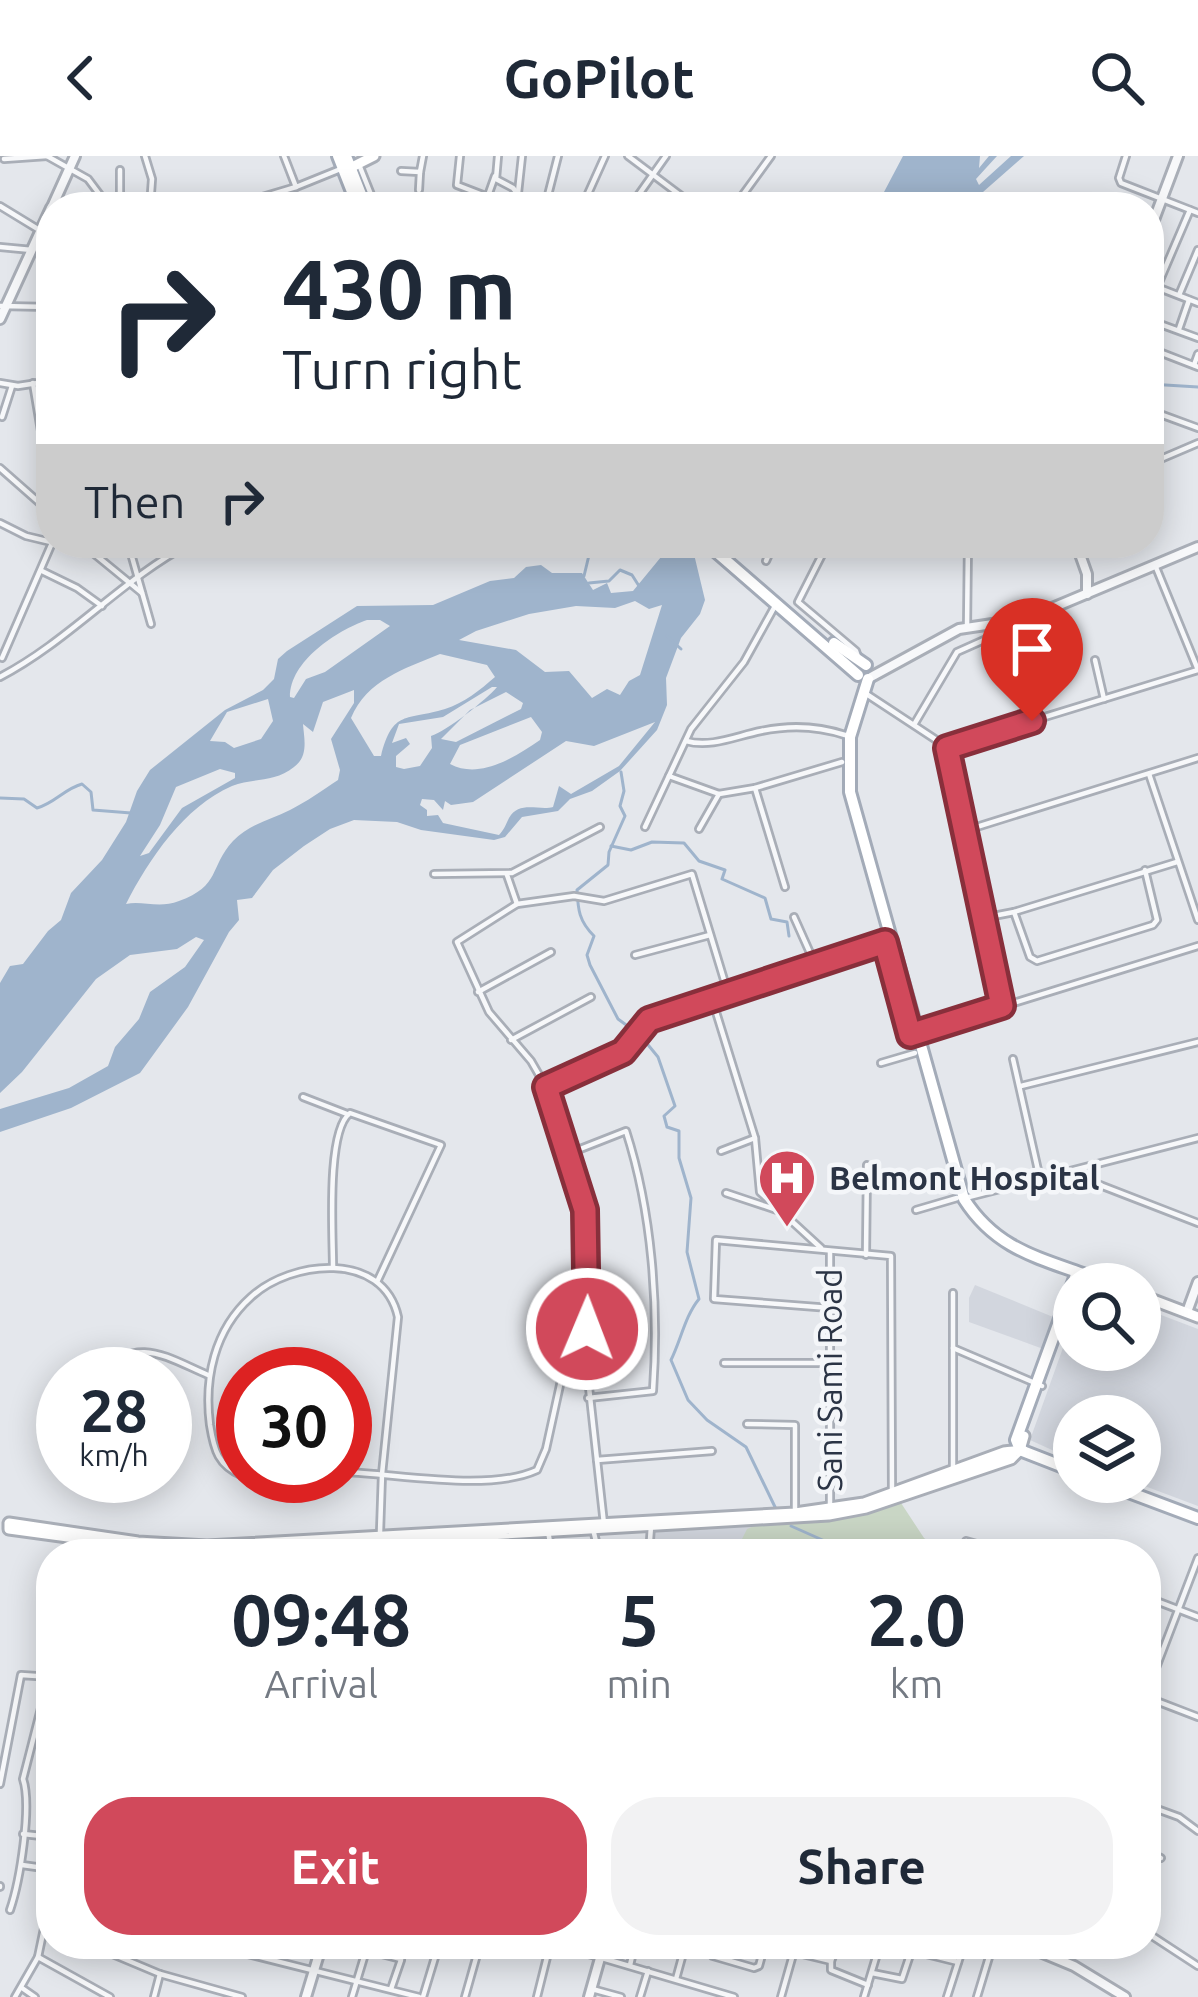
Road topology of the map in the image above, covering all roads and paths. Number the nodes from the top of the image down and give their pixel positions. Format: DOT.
graph roads {
  1 [pos="47,156"];
  2 [pos="75,156"];
  3 [pos="145,156"];
  4 [pos="284,156"];
  5 [pos="423,156"];
  6 [pos="460,156"];
  7 [pos="498,156"];
  8 [pos="522,156"];
  9 [pos="558,156"];
  10 [pos="604,156"];
  11 [pos="628,156"];
  12 [pos="666,156"];
  13 [pos="771,156"];
  14 [pos="1126,156"];
  15 [pos="1178,156"];
  16 [pos="4,159"];
  17 [pos="354,160"];
  18 [pos="69,169"];
  19 [pos="120,170"];
  20 [pos="400,171"];
  21 [pos="420,172"];
  22 [pos="653,175"];
  23 [pos="496,176"];
  24 [pos="296,187"];
  25 [pos="418,190"];
  26 [pos="58,192"];
  27 [pos="98,192"];
  28 [pos="119,192"];
  29 [pos="151,192"];
  30 [pos="280,192"];
  31 [pos="359,192"];
  32 [pos="369,192"];
  33 [pos="475,192"];
  34 [pos="490,192"];
  35 [pos="517,192"];
  36 [pos="518,192"];
  37 [pos="549,192"];
  38 [pos="588,192"];
  39 [pos="641,192"];
  40 [pos="675,192"];
  41 [pos="745,192"];
  42 [pos="1145,192"];
  43 [pos="1164,194"];
  44 [pos="1164,200"];
  45 [pos="0,206"];
  46 [pos="1190,210"];
  47 [pos="1198,213"];
  48 [pos="36,228"];
  49 [pos="36,240"];
  50 [pos="0,247"];
  51 [pos="32,250"];
  52 [pos="1198,250"];
  53 [pos="1164,263"];
  54 [pos="1164,289"];
  55 [pos="1179,295"];
  56 [pos="1189,300"];
  57 [pos="1198,303"];
  58 [pos="3,306"];
  59 [pos="36,307"];
  60 [pos="0,319"];
  61 [pos="1164,326"];
  62 [pos="1178,331"];
  63 [pos="1198,338"];
  64 [pos="1164,354"];
  65 [pos="1198,354"];
  66 [pos="1196,366"];
  67 [pos="36,382"];
  68 [pos="0,383"];
  69 [pos="33,383"];
  70 [pos="12,386"];
  71 [pos="36,409"];
  72 [pos="1164,416"];
  73 [pos="2,417"];
  74 [pos="1198,428"];
  75 [pos="1198,443"];
  76 [pos="1164,458"];
  77 [pos="0,468"];
  78 [pos="36,500"];
  79 [pos="0,523"];
  80 [pos="36,538"];
  81 [pos="1198,547"];
  82 [pos="46,558"];
  83 [pos="99,558"];
  84 [pos="132,558"];
  85 [pos="162,558"];
  86 [pos="728,558"];
  87 [pos="767,558"];
  88 [pos="820,558"];
  89 [pos="968,558"];
  90 [pos="1081,558"];
  91 [pos="766,561"];
  92 [pos="1155,566"];
  93 [pos="42,571"];
  94 [pos="748,574"];
  95 [pos="138,578"];
  96 [pos="130,584"];
  97 [pos="142,593"];
  98 [pos="1087,594"];
  99 [pos="777,602"];
  100 [pos="102,605"];
  101 [pos="1047,612"];
  102 [pos="151,624"];
  103 [pos="983,624"];
  104 [pos="967,627"];
  105 [pos="990,637"];
  106 [pos="1,657"];
  107 [pos="1095,659"];
  108 [pos="16,669"];
  109 [pos="1198,670"];
  110 [pos="864,671"];
  111 [pos="0,677"];
  112 [pos="862,692"];
  113 [pos="1104,698"];
  114 [pos="915,723"];
  115 [pos="845,735"];
  116 [pos="686,740"];
  117 [pos="947,748"];
  118 [pos="1198,758"];
  119 [pos="842,762"];
  120 [pos="1149,774"];
  121 [pos="669,776"];
  122 [pos="755,788"];
  123 [pos="719,794"];
  124 [pos="854,818"];
  125 [pos="600,827"];
  126 [pos="645,827"];
  127 [pos="699,829"];
  128 [pos="967,830"];
  129 [pos="1178,862"];
  130 [pos="1145,870"];
  131 [pos="434,874"];
  132 [pos="507,874"];
  133 [pos="785,887"];
  134 [pos="517,904"];
  135 [pos="1014,913"];
  136 [pos="794,917"];
  137 [pos="983,918"];
  138 [pos="1198,920"];
  139 [pos="710,935"];
  140 [pos="885,942"];
  141 [pos="1198,946"];
  142 [pos="551,952"];
  143 [pos="634,955"];
  144 [pos="815,964"];
  145 [pos="478,992"];
  146 [pos="728,993"];
  147 [pos="592,998"];
  148 [pos="712,999"];
  149 [pos="1002,1006"];
  150 [pos="913,1034"];
  151 [pos="511,1040"];
  152 [pos="1198,1042"];
  153 [pos="915,1053"];
  154 [pos="1013,1059"];
  155 [pos="881,1063"];
  156 [pos="1022,1086"];
  157 [pos="546,1087"];
  158 [pos="303,1097"];
  159 [pos="347,1114"];
  160 [pos="755,1138"];
  161 [pos="1198,1138"];
  162 [pos="721,1151"];
  163 [pos="569,1154"];
  164 [pos="866,1165"];
  165 [pos="1066,1172"];
  166 [pos="1040,1179"];
  167 [pos="726,1193"];
  168 [pos="960,1198"];
  169 [pos="916,1210"];
  170 [pos="782,1212"];
  171 [pos="1198,1223"];
  172 [pos="821,1248"];
  173 [pos="830,1251"];
  174 [pos="866,1255"];
  175 [pos="333,1267"];
  176 [pos="1053,1268"];
  177 [pos="1198,1282"];
  178 [pos="376,1283"];
  179 [pos="953,1293"];
  180 [pos="1161,1305"];
  181 [pos="830,1307"];
  182 [pos="1194,1317"];
  183 [pos="1053,1346"];
  184 [pos="953,1348"];
  185 [pos="567,1353"];
  186 [pos="724,1363"];
  187 [pos="829,1363"];
  188 [pos="192,1370"];
  189 [pos="208,1376"];
  190 [pos="1039,1385"];
  191 [pos="588,1398"];
  192 [pos="748,1424"];
  193 [pos="216,1449"];
  194 [pos="1020,1449"];
  195 [pos="712,1450"];
  196 [pos="597,1460"];
  197 [pos="1053,1461"];
  198 [pos="372,1473"];
  199 [pos="953,1473"];
  200 [pos="382,1474"];
  201 [pos="892,1494"];
  202 [pos="1161,1500"];
  203 [pos="1161,1502"];
  204 [pos="830,1510"];
  205 [pos="795,1513"];
  206 [pos="1198,1515"];
  207 [pos="750,1518"];
  208 [pos="10,1523"];
  209 [pos="651,1526"];
  210 [pos="599,1527"];
  211 [pos="546,1530"];
  212 [pos="455,1534"];
  213 [pos="488,1534"];
  214 [pos="78,1535"];
  215 [pos="382,1538"];
  216 [pos="95,1539"];
  217 [pos="116,1539"];
  218 [pos="367,1539"];
  219 [pos="488,1539"];
  220 [pos="548,1539"];
  221 [pos="599,1539"];
  222 [pos="650,1539"];
  223 [pos="1198,1558"];
  224 [pos="1161,1603"];
  225 [pos="1178,1609"];
  226 [pos="1198,1617"];
  227 [pos="1161,1655"];
  228 [pos="36,1676"];
  229 [pos="1161,1702"];
  230 [pos="1198,1718"];
  231 [pos="36,1730"];
  232 [pos="0,1784"];
  233 [pos="1161,1810"];
  234 [pos="1198,1831"];
  235 [pos="23,1834"];
  236 [pos="36,1835"];
  237 [pos="22,1865"];
  238 [pos="36,1867"];
  239 [pos="10,1910"];
  240 [pos="1161,1942"];
  241 [pos="37,1959"];
  242 [pos="42,1959"];
  243 [pos="124,1959"];
  244 [pos="263,1959"];
  245 [pos="318,1959"];
  246 [pos="364,1959"];
  247 [pos="401,1959"];
  248 [pos="434,1959"];
  249 [pos="476,1959"];
  250 [pos="548,1959"];
  251 [pos="599,1959"];
  252 [pos="608,1959"];
  253 [pos="631,1959"];
  254 [pos="682,1959"];
  255 [pos="723,1959"];
  256 [pos="758,1959"];
  257 [pos="792,1959"];
  258 [pos="825,1959"];
  259 [pos="877,1959"];
  260 [pos="909,1959"];
  261 [pos="944,1959"];
  262 [pos="959,1959"];
  263 [pos="988,1959"];
  264 [pos="1057,1959"];
  265 [pos="831,1961"];
  266 [pos="958,1962"];
  267 [pos="630,1965"];
  268 [pos="1198,1966"];
  269 [pos="648,1970"];
  270 [pos="872,1972"];
  271 [pos="314,1973"];
  272 [pos="160,1974"];
  273 [pos="676,1979"];
  274 [pos="358,1980"];
  275 [pos="868,1985"];
  276 [pos="22,1988"];
  277 [pos="391,1989"];
  278 [pos="590,1993"];
  279 [pos="723,1995"];
  280 [pos="15,1997"];
  281 [pos="35,1997"];
  282 [pos="110,1997"];
  283 [pos="154,1997"];
  284 [pos="242,1997"];
  285 [pos="306,1997"];
  286 [pos="352,1997"];
  287 [pos="421,1997"];
  288 [pos="465,1997"];
  289 [pos="537,1997"];
  290 [pos="621,1997"];
  291 [pos="640,1997"];
  292 [pos="734,1997"];
  293 [pos="781,1997"];
  294 [pos="864,1997"];
  295 [pos="947,1997"];
  296 [pos="977,1997"];
  297 [pos="1125,1997"];
  1 -- 16 [label="street"];
  1 -- 18 [label="street"];
  2 -- 18 [label="street"];
  3 -- 29 [label="street"];
  4 -- 24 [label="street"];
  5 -- 21 [label="street"];
  6 -- 33 [label="street"];
  7 -- 23 [label="street"];
  8 -- 36 [label="street"];
  9 -- 37 [label="street"];
  10 -- 38 [label="street"];
  11 -- 22 [label="street"];
  12 -- 22 [label="street"];
  13 -- 41 [label="street"];
  14 -- 42 [label="street"];
  15 -- 43 [label="street"];
  17 -- 24 [label="street"];
  17 -- 31 [label="main road"];
  17 -- 32 [label="street"];
  18 -- 26 [label="street"];
  18 -- 27 [label="street"];
  19 -- 28 [label="street"];
  20 -- 21 [label="street"];
  21 -- 25 [label="street"];
  22 -- 39 [label="street"];
  22 -- 40 [label="street"];
  23 -- 34 [label="street"];
  23 -- 35 [label="street"];
  24 -- 30 [label="street"];
  44 -- 46 [label="street"];
  45 -- 48 [label="street"];
  46 -- 47 [label="street"];
  46 -- 53 [label="street"];
  49 -- 51 [label="street"];
  50 -- 51 [label="street"];
  51 -- 58 [label="street"];
  52 -- 55 [label="street"];
  54 -- 55 [label="street"];
  55 -- 56 [label="street"];
  56 -- 57 [label="street"];
  56 -- 62 [label="street"];
  58 -- 59 [label="street"];
  58 -- 60 [label="street"];
  61 -- 62 [label="street"];
  62 -- 63 [label="street"];
  64 -- 66 [label="street"];
  65 -- 66 [label="street"];
  67 -- 69 [label="street"];
  68 -- 70 [label="street"];
  69 -- 70 [label="street"];
  69 -- 71 [label="street"];
  70 -- 73 [label="street"];
  72 -- 74 [label="street"];
  75 -- 76 [label="street"];
  77 -- 78 [label="street"];
  79 -- 80 [label="street"];
  81 -- 92 [label="street"];
  82 -- 93 [label="street"];
  83 -- 96 [label="street"];
  84 -- 95 [label="street"];
  85 -- 95 [label="street"];
  86 -- 94 [label="main road"];
  87 -- 91 [label="street"];
  88 -- 110 [label="street"];
  89 -- 104 [label="street"];
  90 -- 98 [label="street"];
  92 -- 98 [label="street"];
  92 -- 109 [label="street"];
  93 -- 100 [label="street"];
  93 -- 106 [label="street"];
  94 -- 99 [label="main road"];
  94 -- 110 [label="main road"];
  95 -- 96 [label="street"];
  95 -- 97 [label="street"];
  96 -- 97 [label="street"];
  96 -- 100 [label="street"];
  97 -- 102 [label="street"];
  98 -- 101 [label="street"];
  99 -- 110 [label="main road"];
  99 -- 116 [label="street"];
  100 -- 108 [label="street"];
  101 -- 103 [label="street"];
  101 -- 105 [label="street"];
  103 -- 104 [label="street"];
  103 -- 105 [label="street"];
  104 -- 110 [label="street"];
  105 -- 114 [label="street"];
  106 -- 108 [label="street"];
  107 -- 113 [label="street"];
  108 -- 111 [label="street"];
  109 -- 113 [label="street"];
  110 -- 112 [label="main road"];
  110 -- 115 [label="main road"];
  112 -- 114 [label="street"];
  112 -- 124 [label="main road"];
  113 -- 117 [label="street"];
  114 -- 117 [label="street"];
  115 -- 116 [label="street"];
  115 -- 119 [label="main road"];
  116 -- 121 [label="street"];
  117 -- 128 [label="street"];
  118 -- 120 [label="street"];
  119 -- 122 [label="street"];
  119 -- 124 [label="main road"];
  120 -- 128 [label="street"];
  120 -- 129 [label="street"];
  121 -- 123 [label="street"];
  121 -- 126 [label="street"];
  122 -- 123 [label="street"];
  122 -- 133 [label="street"];
  123 -- 127 [label="street"];
  124 -- 140 [label="main road"];
  124 -- 150 [label="main road"];
  125 -- 132 [label="street"];
  128 -- 137 [label="street"];
  129 -- 130 [label="street"];
  129 -- 138 [label="street"];
  130 -- 135 [label="street"];
  130 -- 135 [label="street"];
  131 -- 132 [label="street"];
  132 -- 134 [label="street"];
  134 -- 139 [label="street"];
  134 -- 145 [label="street"];
  135 -- 137 [label="street"];
  136 -- 144 [label="street"];
  137 -- 149 [label="street"];
  139 -- 143 [label="street"];
  139 -- 146 [label="street"];
  140 -- 144 [label="street"];
  140 -- 150 [label="main road"];
  141 -- 149 [label="street"];
  142 -- 145 [label="street"];
  144 -- 146 [label="street"];
  145 -- 151 [label="street"];
  146 -- 148 [label="street"];
  147 -- 151 [label="street"];
  148 -- 157 [label="street"];
  148 -- 160 [label="street"];
  149 -- 150 [label="street"];
  150 -- 153 [label="main road"];
  150 -- 168 [label="main road"];
  151 -- 157 [label="street"];
  152 -- 156 [label="street"];
  153 -- 155 [label="street"];
  153 -- 168 [label="main road"];
  154 -- 156 [label="street"];
  156 -- 166 [label="street"];
  157 -- 163 [label="street"];
  158 -- 159 [label="street"];
  159 -- 175 [label="street"];
  159 -- 178 [label="street"];
  160 -- 162 [label="street"];
  160 -- 170 [label="street"];
  161 -- 165 [label="street"];
  163 -- 191 [label="street"];
  163 -- 191 [label="street"];
  164 -- 174 [label="street"];
  165 -- 166 [label="street"];
  165 -- 171 [label="street"];
  166 -- 168 [label="street"];
  167 -- 170 [label="street"];
  168 -- 169 [label="street"];
  168 -- 176 [label="main road"];
  170 -- 172 [label="street"];
  172 -- 173 [label="street"];
  172 -- 181 [label="street"];
  173 -- 174 [label="street"];
  173 -- 181 [label="street, Sani Sami Road"];
  174 -- 201 [label="street"];
  175 -- 178 [label="street"];
  175 -- 189 [label="street"];
  177 -- 182 [label="street"];
  178 -- 200 [label="street"];
  179 -- 184 [label="street"];
  180 -- 182 [label="main road"];
  181 -- 187 [label="street, Sani Sami Road"];
  183 -- 190 [label="main road"];
  184 -- 190 [label="street"];
  184 -- 199 [label="street"];
  185 -- 200 [label="street"];
  186 -- 187 [label="street"];
  187 -- 204 [label="street, Sani Sami Road"];
  188 -- 189 [label="street"];
  189 -- 193 [label="street"];
  190 -- 194 [label="main road"];
  191 -- 196 [label="street"];
  192 -- 205 [label="street"];
  194 -- 197 [label="main road"];
  194 -- 199 [label="main road"];
  194 -- 207 [label="main road"];
  195 -- 196 [label="street"];
  196 -- 210 [label="street"];
  198 -- 200 [label="street"];
  199 -- 201 [label="main road"];
  200 -- 215 [label="street"];
  201 -- 204 [label="main road"];
  202 -- 206 [label="main road"];
  203 -- 206 [label="main road"];
  204 -- 205 [label="main road"];
  205 -- 207 [label="main road"];
  207 -- 209 [label="main road"];
  207 -- 210 [label="main road"];
  208 -- 214 [label="main road"];
  209 -- 210 [label="main road"];
  209 -- 222 [label="street"];
  210 -- 211 [label="main road"];
  210 -- 221 [label="street"];
  211 -- 212 [label="main road"];
  211 -- 213 [label="main road"];
  211 -- 220 [label="street"];
  212 -- 213 [label="main road"];
  212 -- 215 [label="main road"];
  213 -- 219 [label="street"];
  214 -- 216 [label="main road"];
  214 -- 217 [label="main road"];
  215 -- 218 [label="main road"];
  223 -- 225 [label="street"];
  224 -- 225 [label="street"];
  225 -- 226 [label="street"];
  225 -- 227 [label="street"];
  228 -- 232 [label="street"];
  229 -- 230 [label="street"];
  231 -- 235 [label="street"];
  233 -- 234 [label="street"];
  235 -- 236 [label="street"];
  235 -- 237 [label="street"];
  237 -- 238 [label="street"];
  237 -- 239 [label="street"];
  240 -- 268 [label="street"];
  241 -- 276 [label="street"];
  242 -- 282 [label="street"];
  243 -- 272 [label="street"];
  244 -- 271 [label="street"];
  245 -- 271 [label="street"];
  246 -- 274 [label="street"];
  247 -- 277 [label="street"];
  248 -- 287 [label="street"];
  249 -- 288 [label="street"];
  250 -- 289 [label="street"];
  251 -- 278 [label="street"];
  252 -- 267 [label="street"];
  253 -- 267 [label="street"];
  254 -- 273 [label="street"];
  255 -- 256 [label="street"];
  257 -- 293 [label="street"];
  258 -- 265 [label="street"];
  259 -- 270 [label="street"];
  260 -- 270 [label="street"];
  261 -- 266 [label="street"];
  262 -- 266 [label="street"];
  263 -- 296 [label="street"];
  264 -- 297 [label="street"];
  265 -- 275 [label="street"];
  266 -- 295 [label="street"];
  267 -- 269 [label="street"];
  269 -- 273 [label="street"];
  269 -- 291 [label="street"];
  270 -- 275 [label="street"];
  271 -- 274 [label="street"];
  271 -- 285 [label="street"];
  272 -- 283 [label="street"];
  272 -- 284 [label="street"];
  273 -- 279 [label="street"];
  274 -- 277 [label="street"];
  274 -- 286 [label="street"];
  275 -- 294 [label="street"];
  276 -- 280 [label="street"];
  276 -- 281 [label="street"];
  277 -- 287 [label="street"];
  278 -- 290 [label="street"];
  279 -- 292 [label="street"];
}
